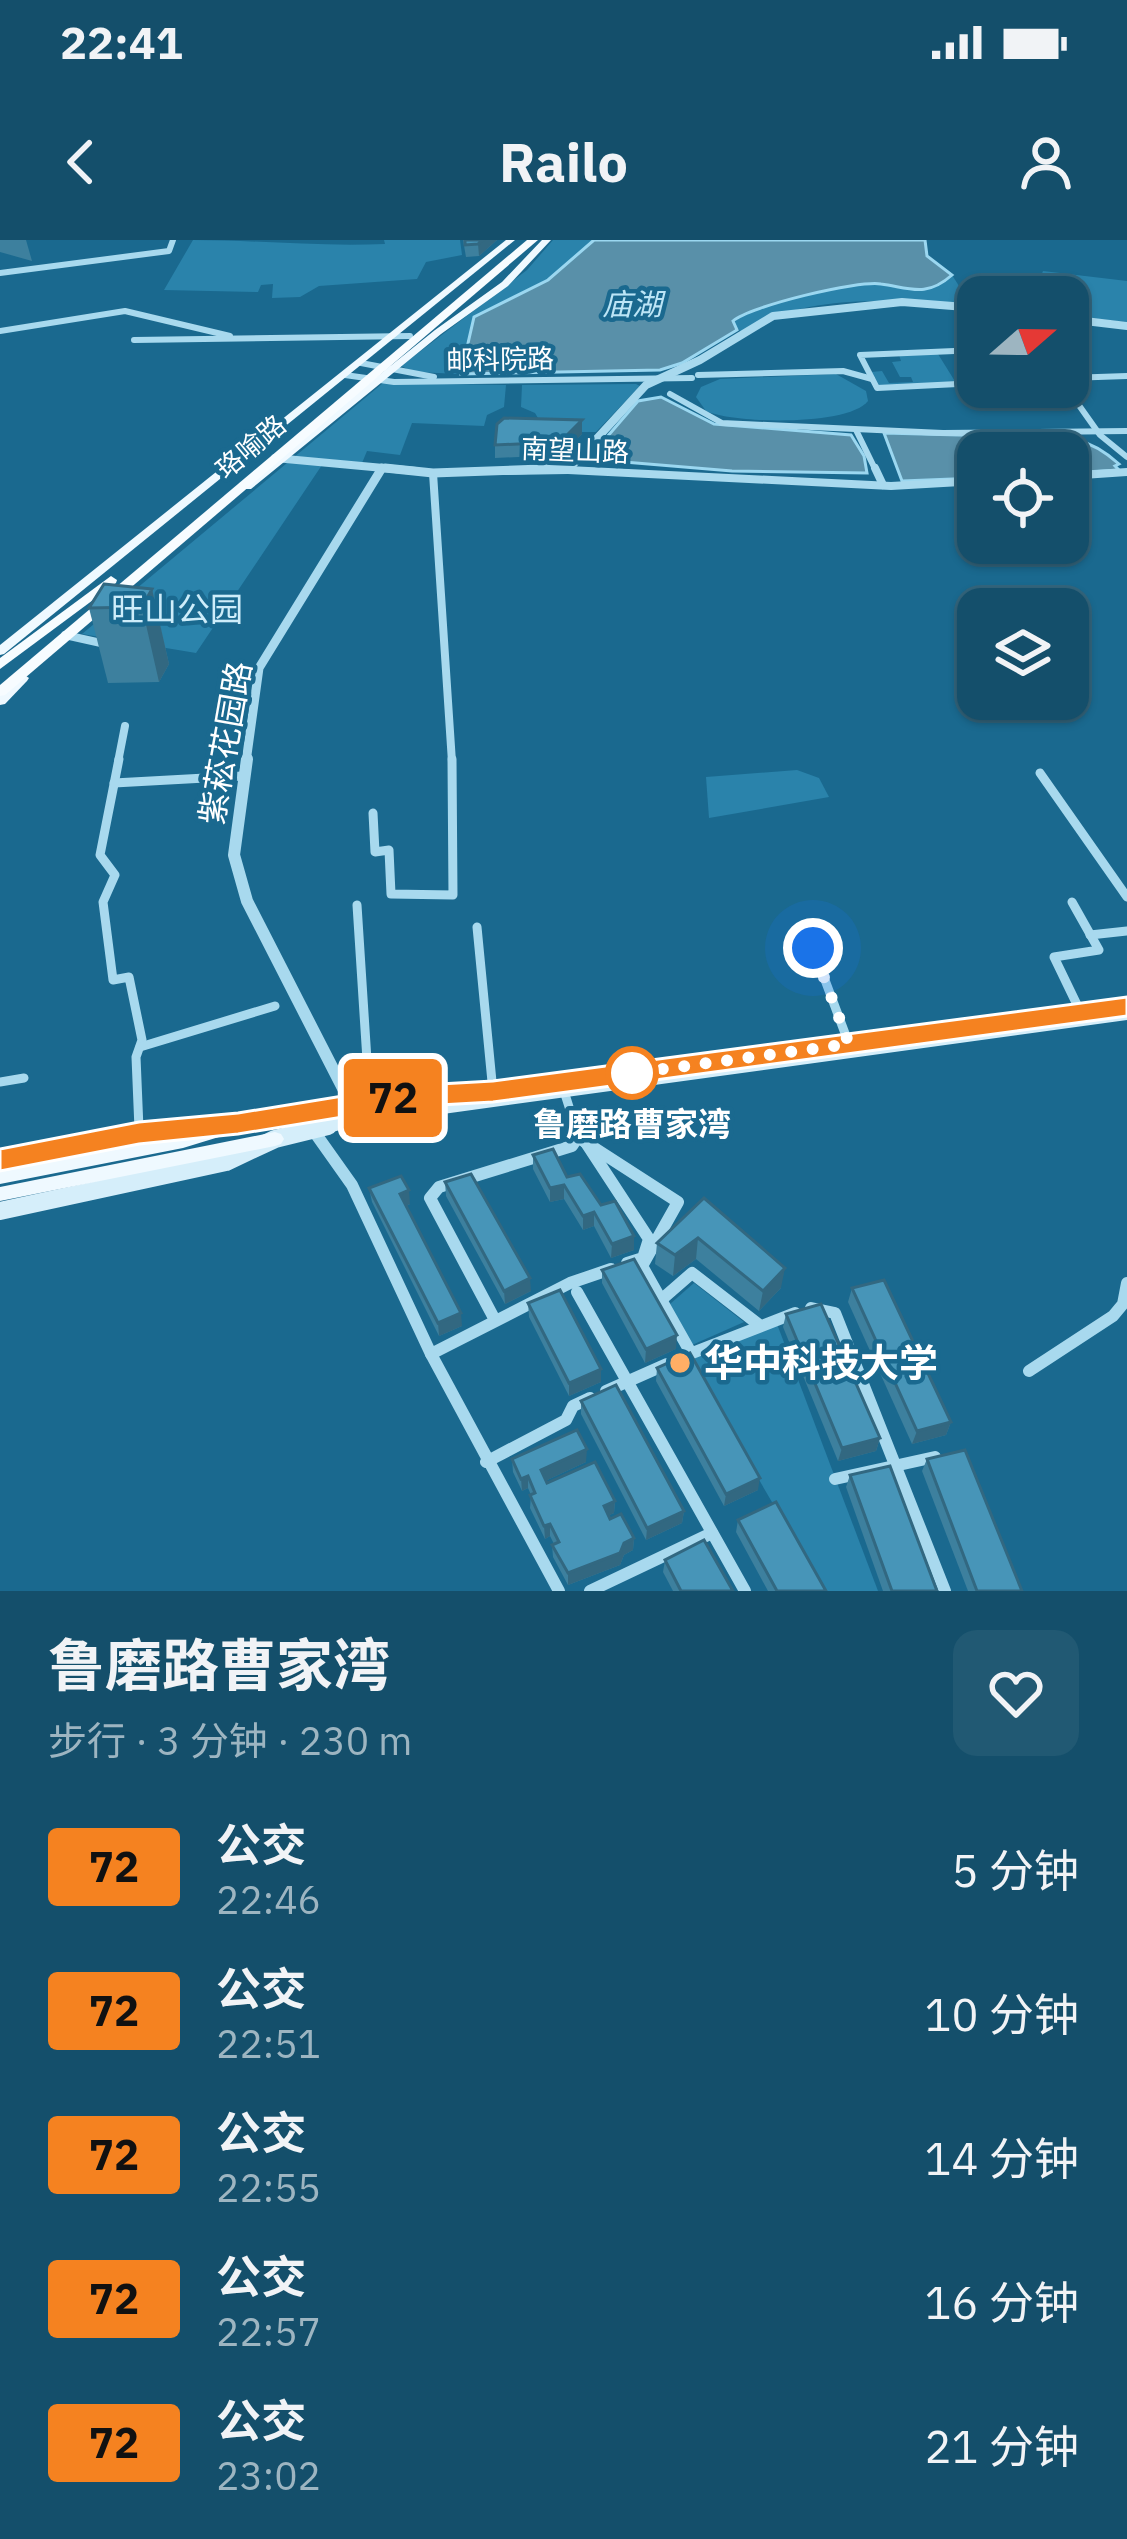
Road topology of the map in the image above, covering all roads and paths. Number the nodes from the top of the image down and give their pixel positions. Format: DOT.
graph roads {
  1 [pos="173,240"];
  2 [pos="512,240"];
  3 [pos="523,240"];
  4 [pos="532,240"];
  5 [pos="548,240"];
  6 [pos="0,273"];
  7 [pos="957,306"];
  8 [pos="1089,321"];
  9 [pos="1127,326"];
  10 [pos="0,331"];
  11 [pos="404,335"];
  12 [pos="237,338"];
  13 [pos="134,340"];
  14 [pos="957,351"];
  15 [pos="862,360"];
  16 [pos="843,370"];
  17 [pos="370,372"];
  18 [pos="1127,376"];
  19 [pos="654,378"];
  20 [pos="872,379"];
  21 [pos="1089,380"];
  22 [pos="957,384"];
  23 [pos="1083,408"];
  24 [pos="856,430"];
  25 [pos="1127,431"];
  26 [pos="1100,435"];
  27 [pos="1127,457"];
  28 [pos="279,458"];
  29 [pos="382,468"];
  30 [pos="568,470"];
  31 [pos="1127,472"];
  32 [pos="433,473"];
  33 [pos="1089,475"];
  34 [pos="957,482"];
  35 [pos="879,485"];
  36 [pos="66,635"];
  37 [pos="101,643"];
  38 [pos="2,661"];
  39 [pos="0,688"];
  40 [pos="0,701"];
  41 [pos="125,726"];
  42 [pos="1040,773"];
  43 [pos="242,776"];
  44 [pos="114,783"];
  45 [pos="373,814"];
  46 [pos="1127,897"];
  47 [pos="1072,902"];
  48 [pos="357,905"];
  49 [pos="477,926"];
  50 [pos="1127,931"];
  51 [pos="1090,935"];
  52 [pos="813,948"];
  53 [pos="275,1006"];
  54 [pos="1127,1010"];
  55 [pos="1081,1012"];
  56 [pos="849,1044"];
  57 [pos="140,1047"];
  58 [pos="337,1072"];
  59 [pos="25,1078"];
  60 [pos="0,1082"];
  61 [pos="564,1090"];
  62 [pos="493,1092"];
  63 [pos="351,1104"];
  64 [pos="238,1124"];
  65 [pos="313,1130"];
  66 [pos="139,1133"];
  67 [pos="578,1137"];
  68 [pos="275,1139"];
  69 [pos="0,1160"];
  70 [pos="0,1178"];
  71 [pos="0,1193"];
  72 [pos="0,1211"];
  73 [pos="1127,1282"];
  74 [pos="577,1292"];
  75 [pos="661,1300"];
  76 [pos="495,1320"];
  77 [pos="758,1324"];
  78 [pos="691,1353"];
  79 [pos="431,1354"];
  80 [pos="1029,1371"];
  81 [pos="627,1381"];
  82 [pos="957,1453"];
  83 [pos="486,1462"];
  84 [pos="896,1464"];
  85 [pos="835,1479"];
  86 [pos="712,1533"];
  87 [pos="559,1591"];
  88 [pos="590,1591"];
  89 [pos="745,1591"];
  90 [pos="945,1591"];
  1 -- 6 [label="street"];
  2 -- 11 [label="main road"];
  3 -- 11 [label="highway, 珞喻路"];
  4 -- 17 [label="highway, 珞喻路"];
  5 -- 17 [label="main road"];
  7 -- 19 [label="street"];
  8 -- 9 [label="street"];
  10 -- 12 [label="street"];
  11 -- 12 [label="street"];
  11 -- 17 [label="highway, 珞喻路"];
  12 -- 13 [label="street"];
  14 -- 15 [label="street"];
  15 -- 16 [label="street"];
  15 -- 20 [label="street"];
  16 -- 19 [label="street"];
  16 -- 20 [label="street"];
  17 -- 19 [label="street, 邮科院路"];
  17 -- 19 [label="street"];
  17 -- 28 [label="highway, 珞喻路"];
  17 -- 38 [label="highway, 珞喻路"];
  18 -- 21 [label="street"];
  19 -- 24 [label="street"];
  19 -- 30 [label="street"];
  20 -- 22 [label="street"];
  23 -- 26 [label="street"];
  24 -- 26 [label="street"];
  24 -- 35 [label="street"];
  25 -- 26 [label="street"];
  26 -- 27 [label="street"];
  28 -- 29 [label="street, 南望山路"];
  28 -- 36 [label="highway, 珞喻路"];
  29 -- 32 [label="street, 南望山路"];
  29 -- 43 [label="street, 紫菘花园路"];
  30 -- 32 [label="street, 南望山路"];
  30 -- 35 [label="street, 南望山路"];
  31 -- 33 [label="street"];
  32 -- 45 [label="street"];
  34 -- 35 [label="street, 南望山路"];
  36 -- 37 [label="street"];
  36 -- 39 [label="highway, 珞喻路"];
  36 -- 40 [label="main road"];
  41 -- 44 [label="street"];
  42 -- 46 [label="street"];
  43 -- 44 [label="street"];
  43 -- 58 [label="street, 紫菘花园路"];
  44 -- 57 [label="street"];
  47 -- 51 [label="street"];
  48 -- 58 [label="street"];
  49 -- 62 [label="street"];
  50 -- 51 [label="street"];
  51 -- 55 [label="street"];
  52 -- 56 [label="street"];
  53 -- 57 [label="street"];
  54 -- 55 [label="main road"];
  54 -- 61 [label="main road"];
  55 -- 56 [label="main road"];
  56 -- 62 [label="main road"];
  57 -- 66 [label="street"];
  58 -- 63 [label="street, 紫菘花园路"];
  59 -- 60 [label="street"];
  61 -- 65 [label="main road"];
  61 -- 67 [label="street"];
  62 -- 63 [label="main road"];
  63 -- 64 [label="main road"];
  64 -- 66 [label="main road"];
  64 -- 70 [label="main road"];
  65 -- 68 [label="main road"];
  65 -- 79 [label="street"];
  66 -- 69 [label="main road"];
  67 -- 75 [label="street"];
  67 -- 76 [label="street"];
  67 -- 76 [label="street"];
  68 -- 71 [label="main road"];
  68 -- 72 [label="main road"];
  73 -- 80 [label="street"];
  74 -- 81 [label="street"];
  75 -- 77 [label="street"];
  75 -- 78 [label="street"];
  76 -- 79 [label="street"];
  77 -- 78 [label="street"];
  77 -- 84 [label="street"];
  78 -- 81 [label="street"];
  79 -- 83 [label="street"];
  81 -- 83 [label="street"];
  81 -- 86 [label="street"];
  82 -- 84 [label="street"];
  83 -- 87 [label="street"];
  84 -- 85 [label="street"];
  84 -- 90 [label="street"];
  86 -- 88 [label="street"];
  86 -- 89 [label="street"];
}
